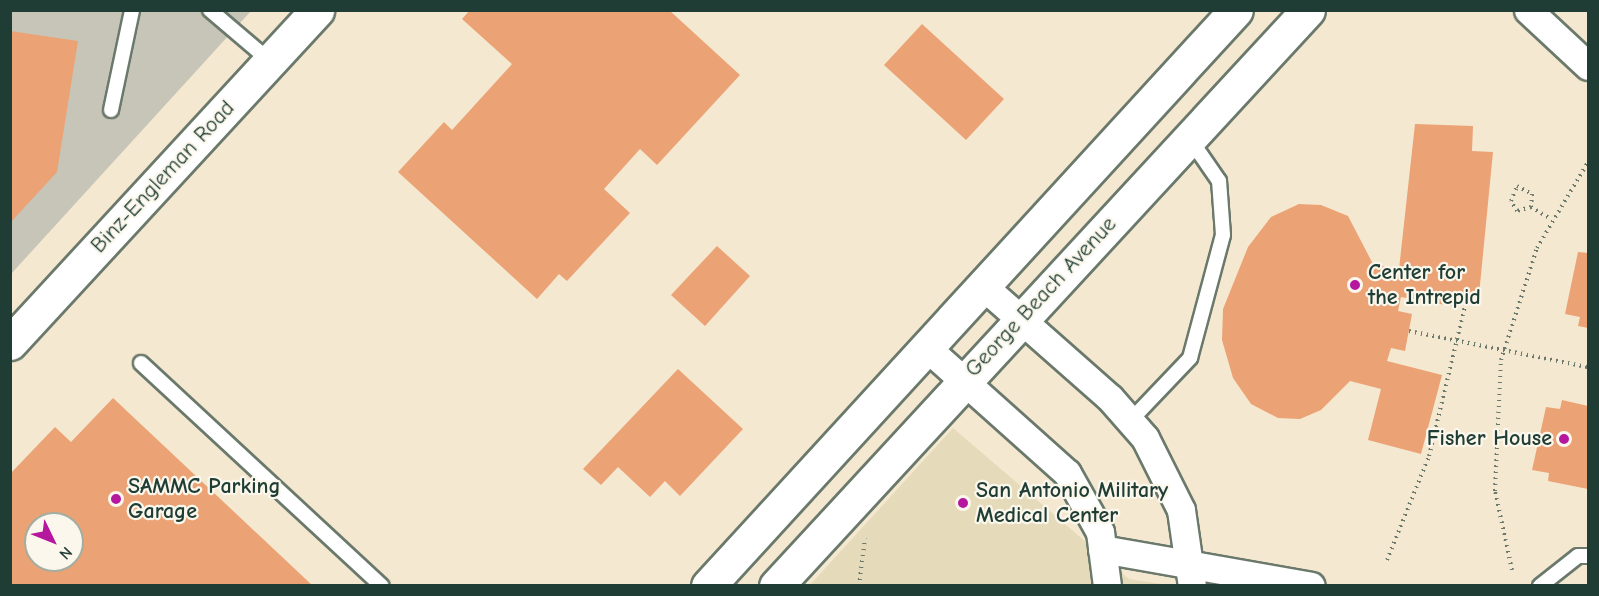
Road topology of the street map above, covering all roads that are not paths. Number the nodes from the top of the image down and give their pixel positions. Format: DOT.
graph roads {
  1 [pos="132,10"];
  2 [pos="210,10"];
  3 [pos="317,10"];
  4 [pos="1236,10"];
  5 [pos="1308,10"];
  6 [pos="1528,10"];
  7 [pos="270,61"];
  8 [pos="1588,66"];
  9 [pos="111,110"];
  10 [pos="1189,138"];
  11 [pos="983,285"];
  12 [pos="1020,318"];
  13 [pos="10,343"];
  14 [pos="926,347"];
  15 [pos="141,363"];
  16 [pos="964,380"];
  17 [pos="1131,420"];
  18 [pos="1102,549"];
  19 [pos="1588,556"];
  20 [pos="1192,575"];
  21 [pos="382,585"];
  22 [pos="708,585"];
  23 [pos="776,585"];
  24 [pos="1107,585"];
  25 [pos="1311,585"];
  26 [pos="1539,585"];
  1 -- 9 [label="lane"];
  2 -- 7 [label="lane"];
  3 -- 7 [label="street, Binz-Engleman Road"];
  4 -- 11 [label="street"];
  5 -- 10 [label="street, George Beach Avenue"];
  6 -- 8 [label="street"];
  7 -- 13 [label="street, Binz-Engleman Road"];
  10 -- 12 [label="street, George Beach Avenue"];
  10 -- 17 [label="lane"];
  11 -- 12 [label="street"];
  11 -- 14 [label="street"];
  12 -- 16 [label="street, George Beach Avenue"];
  12 -- 17 [label="street"];
  14 -- 16 [label="street"];
  14 -- 22 [label="street"];
  15 -- 21 [label="lane"];
  16 -- 18 [label="street"];
  16 -- 23 [label="street, George Beach Avenue"];
  17 -- 20 [label="street"];
  18 -- 20 [label="street"];
  18 -- 24 [label="street"];
  19 -- 26 [label="lane"];
  20 -- 25 [label="street"];
}
